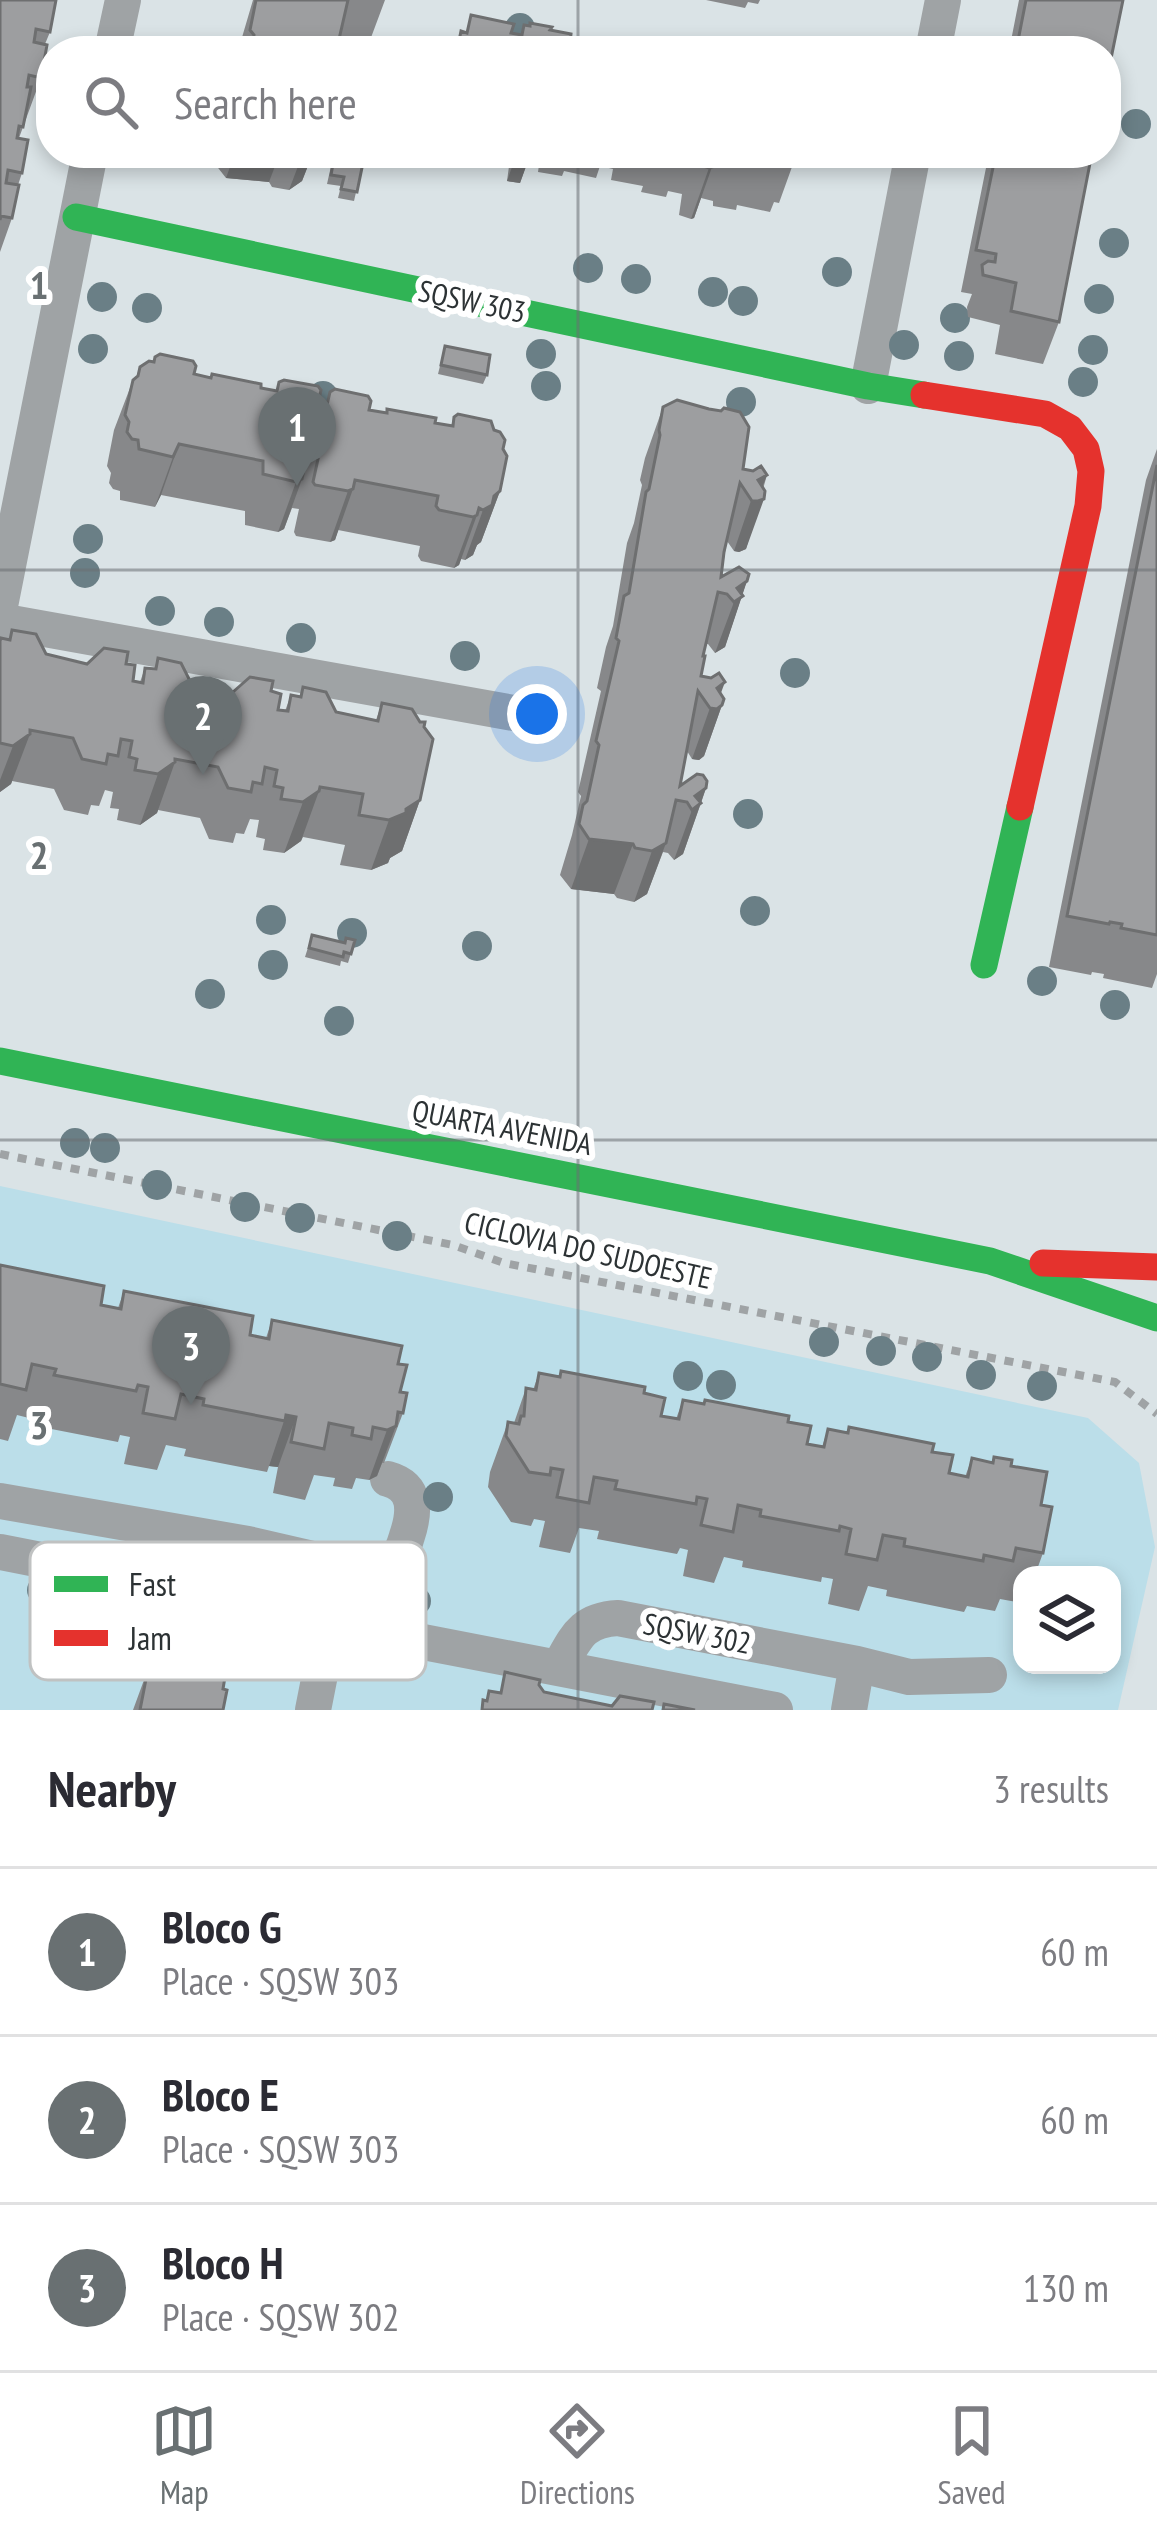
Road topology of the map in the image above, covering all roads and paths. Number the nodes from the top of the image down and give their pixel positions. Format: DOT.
graph roads {
  1 [pos="122,0"];
  2 [pos="943,0"];
  3 [pos="115,36"];
  4 [pos="936,36"];
  5 [pos="86,168"];
  6 [pos="910,168"];
  7 [pos="76,217"];
  8 [pos="868,386"];
  9 [pos="0,606"];
  10 [pos="0,621"];
  11 [pos="519,714"];
  12 [pos="984,965"];
  13 [pos="0,1061"];
  14 [pos="0,1154"];
  15 [pos="990,1261"];
  16 [pos="1157,1267"];
  17 [pos="1157,1318"];
  18 [pos="1157,1414"];
  19 [pos="388,1479"];
  20 [pos="0,1501"];
  21 [pos="184,1534"];
  22 [pos="184,1542"];
  23 [pos="235,1542"];
  24 [pos="405,1542"];
  25 [pos="0,1552"];
  26 [pos="30,1558"];
  27 [pos="426,1642"];
  28 [pos="857,1664"];
  29 [pos="559,1667"];
  30 [pos="989,1675"];
  31 [pos="319,1680"];
  32 [pos="313,1710"];
  33 [pos="776,1710"];
  34 [pos="848,1710"];
  1 -- 3 [label="street"];
  2 -- 4 [label="street"];
  5 -- 7 [label="street"];
  6 -- 8 [label="street"];
  7 -- 8 [label="street, SQSW 303"];
  7 -- 9 [label="street"];
  8 -- 12 [label="street, SQSW 303"];
  10 -- 11 [label="street"];
  13 -- 15 [label="street, QUARTA AVENIDA"];
  14 -- 18 [label="path, CICLOVIA DO SUDOESTE"];
  15 -- 16 [label="street, QUARTA AVENIDA"];
  15 -- 17 [label="street, QUARTA AVENIDA"];
  19 -- 24 [label="street"];
  20 -- 21 [label="street"];
  21 -- 22 [label="street"];
  21 -- 23 [label="street"];
  25 -- 26 [label="street, SQSW 302"];
  27 -- 29 [label="street, SQSW 302"];
  28 -- 29 [label="street, SQSW 302"];
  28 -- 30 [label="street, SQSW 302"];
  28 -- 34 [label="street"];
  29 -- 33 [label="street, SQSW 302"];
  31 -- 32 [label="street"];
}
